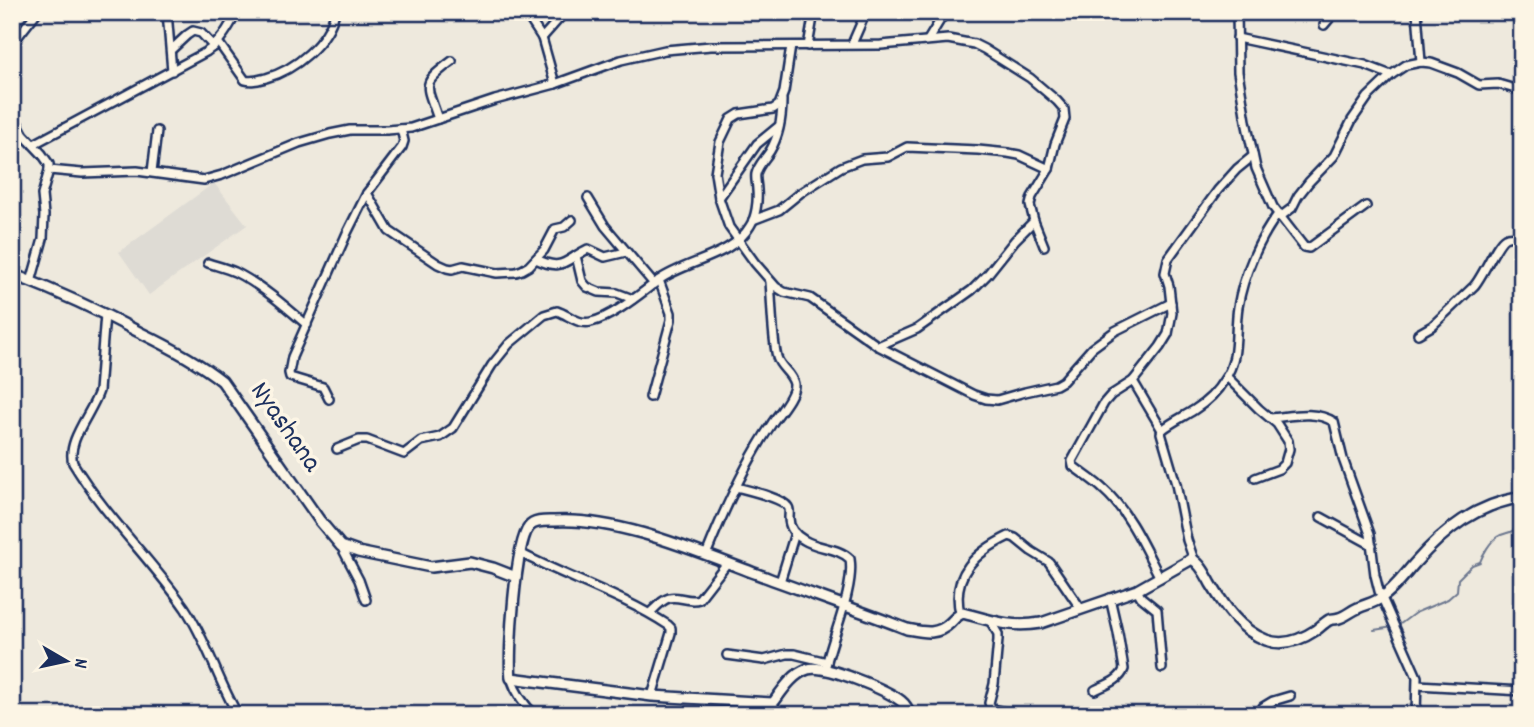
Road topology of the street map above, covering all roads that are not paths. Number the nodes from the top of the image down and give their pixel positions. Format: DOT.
graph roads {
  1 [pos="37,12"];
  2 [pos="167,12"];
  3 [pos="237,12"];
  4 [pos="335,12"];
  5 [pos="525,12"];
  6 [pos="565,12"];
  7 [pos="814,12"];
  8 [pos="866,12"];
  9 [pos="945,12"];
  10 [pos="1237,12"];
  11 [pos="1335,12"];
  12 [pos="1417,12"];
  13 [pos="1324,25"];
  14 [pos="542,38"];
  15 [pos="1237,38"];
  16 [pos="928,40"];
  17 [pos="12,44"];
  18 [pos="852,44"];
  19 [pos="216,45"];
  20 [pos="791,46"];
  21 [pos="808,46"];
  22 [pos="171,50"];
  23 [pos="452,61"];
  24 [pos="1421,62"];
  25 [pos="172,71"];
  26 [pos="1391,75"];
  27 [pos="555,84"];
  28 [pos="1522,91"];
  29 [pos="782,99"];
  30 [pos="12,100"];
  31 [pos="438,119"];
  32 [pos="779,125"];
  33 [pos="401,130"];
  34 [pos="157,131"];
  35 [pos="34,144"];
  36 [pos="1253,156"];
  37 [pos="1048,169"];
  38 [pos="49,170"];
  39 [pos="152,172"];
  40 [pos="367,193"];
  41 [pos="588,198"];
  42 [pos="719,198"];
  43 [pos="1366,206"];
  44 [pos="1279,216"];
  45 [pos="572,220"];
  46 [pos="753,220"];
  47 [pos="1034,221"];
  48 [pos="1522,238"];
  49 [pos="737,240"];
  50 [pos="1044,246"];
  51 [pos="626,252"];
  52 [pos="576,256"];
  53 [pos="536,259"];
  54 [pos="208,263"];
  55 [pos="12,274"];
  56 [pos="32,282"];
  57 [pos="657,282"];
  58 [pos="770,282"];
  59 [pos="784,292"];
  60 [pos="633,299"];
  61 [pos="1171,303"];
  62 [pos="773,309"];
  63 [pos="105,314"];
  64 [pos="307,325"];
  65 [pos="1418,334"];
  66 [pos="878,346"];
  67 [pos="1227,377"];
  68 [pos="1133,381"];
  69 [pos="650,397"];
  70 [pos="329,399"];
  71 [pos="1271,418"];
  72 [pos="1162,430"];
  73 [pos="337,449"];
  74 [pos="1255,478"];
  75 [pos="736,487"];
  76 [pos="1522,497"];
  77 [pos="1321,517"];
  78 [pos="794,533"];
  79 [pos="1372,545"];
  80 [pos="341,546"];
  81 [pos="520,553"];
  82 [pos="706,555"];
  83 [pos="1194,560"];
  84 [pos="727,563"];
  85 [pos="516,577"];
  86 [pos="1160,578"];
  87 [pos="779,582"];
  88 [pos="1137,590"];
  89 [pos="1110,598"];
  90 [pos="1382,598"];
  91 [pos="366,600"];
  92 [pos="844,604"];
  93 [pos="1081,609"];
  94 [pos="650,613"];
  95 [pos="960,613"];
  96 [pos="991,622"];
  97 [pos="727,655"];
  98 [pos="826,666"];
  99 [pos="1163,668"];
  100 [pos="511,678"];
  101 [pos="1418,685"];
  102 [pos="1095,690"];
  103 [pos="1522,691"];
  104 [pos="652,696"];
  105 [pos="1290,696"];
  106 [pos="772,703"];
  107 [pos="238,715"];
  108 [pos="535,715"];
  109 [pos="768,715"];
  110 [pos="910,715"];
  111 [pos="1020,715"];
  112 [pos="1263,715"];
  113 [pos="1416,715"];
  1 -- 17 [label="street"];
  2 -- 22 [label="street"];
  3 -- 19 [label="street"];
  4 -- 19 [label="street"];
  5 -- 14 [label="street"];
  6 -- 14 [label="street"];
  7 -- 21 [label="street"];
  8 -- 18 [label="street"];
  9 -- 16 [label="street"];
  10 -- 15 [label="street"];
  11 -- 13 [label="street"];
  12 -- 24 [label="street"];
  14 -- 27 [label="street"];
  15 -- 26 [label="street"];
  15 -- 36 [label="street"];
  16 -- 18 [label="street"];
  16 -- 37 [label="street"];
  18 -- 21 [label="street"];
  19 -- 22 [label="street"];
  19 -- 25 [label="street"];
  20 -- 21 [label="street"];
  20 -- 27 [label="street"];
  20 -- 29 [label="street"];
  22 -- 25 [label="street"];
  23 -- 31 [label="street"];
  24 -- 26 [label="street"];
  24 -- 28 [label="street"];
  25 -- 35 [label="street"];
  26 -- 44 [label="street"];
  27 -- 31 [label="street"];
  29 -- 32 [label="street"];
  29 -- 42 [label="street"];
  30 -- 35 [label="street"];
  31 -- 33 [label="street"];
  32 -- 42 [label="street"];
  32 -- 46 [label="street"];
  33 -- 39 [label="street"];
  33 -- 40 [label="street"];
  34 -- 39 [label="street"];
  35 -- 38 [label="street"];
  36 -- 44 [label="street"];
  36 -- 61 [label="street"];
  37 -- 46 [label="street"];
  37 -- 47 [label="street"];
  38 -- 39 [label="street"];
  38 -- 56 [label="street"];
  40 -- 53 [label="street"];
  40 -- 64 [label="street"];
  41 -- 51 [label="street"];
  42 -- 49 [label="street"];
  43 -- 44 [label="street"];
  44 -- 67 [label="street"];
  45 -- 53 [label="street"];
  46 -- 49 [label="street"];
  47 -- 50 [label="street"];
  47 -- 66 [label="street"];
  48 -- 65 [label="street"];
  49 -- 57 [label="street"];
  49 -- 58 [label="street"];
  51 -- 52 [label="street"];
  51 -- 57 [label="street"];
  52 -- 53 [label="street"];
  52 -- 60 [label="street"];
  54 -- 64 [label="street"];
  55 -- 56 [label="street, Nyashana"];
  56 -- 63 [label="street, Nyashana"];
  57 -- 60 [label="street"];
  57 -- 69 [label="street"];
  58 -- 59 [label="street"];
  58 -- 62 [label="street"];
  59 -- 62 [label="street"];
  59 -- 66 [label="street"];
  60 -- 73 [label="street"];
  61 -- 66 [label="street"];
  61 -- 68 [label="street"];
  62 -- 75 [label="street"];
  63 -- 80 [label="street, Nyashana"];
  63 -- 107 [label="street"];
  64 -- 70 [label="street"];
  67 -- 71 [label="street"];
  67 -- 72 [label="street"];
  68 -- 72 [label="street"];
  68 -- 86 [label="street"];
  71 -- 74 [label="street"];
  71 -- 79 [label="street"];
  72 -- 83 [label="street"];
  75 -- 78 [label="street"];
  75 -- 82 [label="street"];
  76 -- 90 [label="street"];
  77 -- 79 [label="street"];
  78 -- 87 [label="street"];
  78 -- 92 [label="street"];
  79 -- 90 [label="street"];
  80 -- 85 [label="street"];
  80 -- 91 [label="street"];
  81 -- 82 [label="street"];
  81 -- 85 [label="street"];
  81 -- 94 [label="street"];
  82 -- 84 [label="street"];
  83 -- 86 [label="street"];
  83 -- 90 [label="street"];
  84 -- 87 [label="street"];
  84 -- 94 [label="street"];
  85 -- 100 [label="street"];
  86 -- 88 [label="street"];
  87 -- 92 [label="street"];
  88 -- 89 [label="street"];
  88 -- 99 [label="street"];
  89 -- 93 [label="street"];
  89 -- 102 [label="street"];
  90 -- 101 [label="street"];
  92 -- 95 [label="street"];
  92 -- 98 [label="street"];
  93 -- 95 [label="street"];
  93 -- 96 [label="street"];
  94 -- 104 [label="street"];
  95 -- 96 [label="street"];
  96 -- 111 [label="street"];
  97 -- 98 [label="street"];
  98 -- 106 [label="street"];
  98 -- 110 [label="street"];
  100 -- 104 [label="street"];
  100 -- 108 [label="street"];
  101 -- 103 [label="street"];
  101 -- 113 [label="street"];
  104 -- 106 [label="street"];
  105 -- 112 [label="street"];
  106 -- 109 [label="street"];
}
